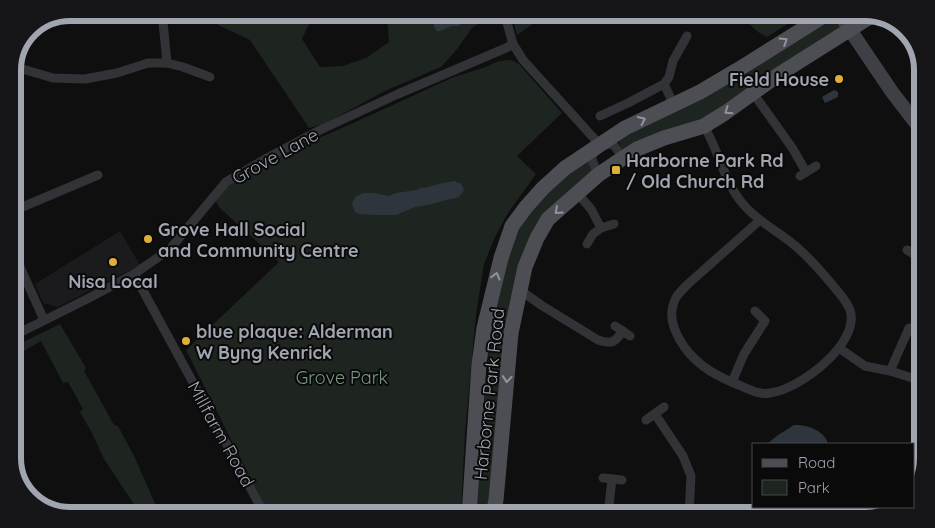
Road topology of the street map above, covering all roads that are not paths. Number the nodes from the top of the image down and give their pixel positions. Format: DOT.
graph roads {
  1 [pos="163,21"];
  2 [pos="507,21"];
  3 [pos="816,21"];
  4 [pos="844,21"];
  5 [pos="862,21"];
  6 [pos="850,29"];
  7 [pos="687,36"];
  8 [pos="513,44"];
  9 [pos="167,63"];
  10 [pos="21,69"];
  11 [pos="210,77"];
  12 [pos="664,84"];
  13 [pos="753,93"];
  14 [pos="674,105"];
  15 [pos="600,116"];
  16 [pos="914,121"];
  17 [pos="704,126"];
  18 [pos="600,145"];
  19 [pos="623,158"];
  20 [pos="816,166"];
  21 [pos="98,175"];
  22 [pos="598,175"];
  23 [pos="577,192"];
  24 [pos="21,208"];
  25 [pos="759,221"];
  26 [pos="614,224"];
  27 [pos="602,228"];
  28 [pos="587,244"];
  29 [pos="907,250"];
  30 [pos="914,254"];
  31 [pos="21,269"];
  32 [pos="134,274"];
  33 [pos="520,290"];
  34 [pos="755,310"];
  35 [pos="44,320"];
  36 [pos="484,328"];
  37 [pos="914,329"];
  38 [pos="623,331"];
  39 [pos="21,332"];
  40 [pos="511,333"];
  41 [pos="839,348"];
  42 [pos="890,371"];
  43 [pos="914,378"];
  44 [pos="732,382"];
  45 [pos="664,407"];
  46 [pos="655,414"];
  47 [pos="646,420"];
  48 [pos="602,478"];
  49 [pos="612,479"];
  50 [pos="622,480"];
  51 [pos="260,507"];
  52 [pos="470,507"];
  53 [pos="495,507"];
  54 [pos="609,507"];
  55 [pos="689,507"];
  1 -- 9 [label="street"];
  2 -- 8 [label="street"];
  14 -- 3 [label="main road, Harborne Park Road, one-way"];
  4 -- 6 [label="street"];
  5 -- 6 [label="main road, Harborne Park Road"];
  6 -- 13 [label="main road, Harborne Park Road"];
  6 -- 16 [label="street"];
  7 -- 12 [label="street"];
  8 -- 18 [label="street"];
  8 -- 32 [label="street, Grove Lane"];
  9 -- 10 [label="street"];
  9 -- 11 [label="street"];
  12 -- 14 [label="street"];
  12 -- 15 [label="street"];
  13 -- 17 [label="main road, Harborne Park Road, one-way"];
  13 -- 20 [label="street"];
  18 -- 14 [label="main road, Harborne Park Road, one-way"];
  17 -- 19 [label="main road, Harborne Park Road"];
  17 -- 25 [label="street"];
  18 -- 19 [label="street"];
  18 -- 22 [label="street"];
  36 -- 18 [label="main road, Harborne Park Road, one-way"];
  19 -- 22 [label="main road, Harborne Park Road"];
  21 -- 24 [label="street"];
  22 -- 23 [label="main road, Harborne Park Road"];
  23 -- 27 [label="street"];
  23 -- 33 [label="main road, Harborne Park Road, one-way"];
  25 -- 41 [label="street"];
  25 -- 44 [label="street"];
  26 -- 27 [label="street"];
  27 -- 28 [label="street"];
  29 -- 30 [label="street"];
  31 -- 35 [label="street"];
  32 -- 35 [label="street, Grove Lane"];
  32 -- 51 [label="street, Millfarm Road"];
  33 -- 38 [label="street"];
  33 -- 40 [label="main road, Harborne Park Road"];
  34 -- 44 [label="street"];
  35 -- 39 [label="street, Grove Lane"];
  36 -- 40 [label="main road"];
  36 -- 52 [label="main road, Harborne Park Road"];
  37 -- 42 [label="street"];
  40 -- 53 [label="main road, Harborne Park Road, one-way"];
  41 -- 42 [label="street"];
  41 -- 44 [label="street"];
  42 -- 43 [label="street"];
  45 -- 46 [label="street"];
  46 -- 47 [label="street"];
  46 -- 55 [label="street"];
  48 -- 49 [label="street"];
  49 -- 50 [label="street"];
  49 -- 54 [label="street"];
}
